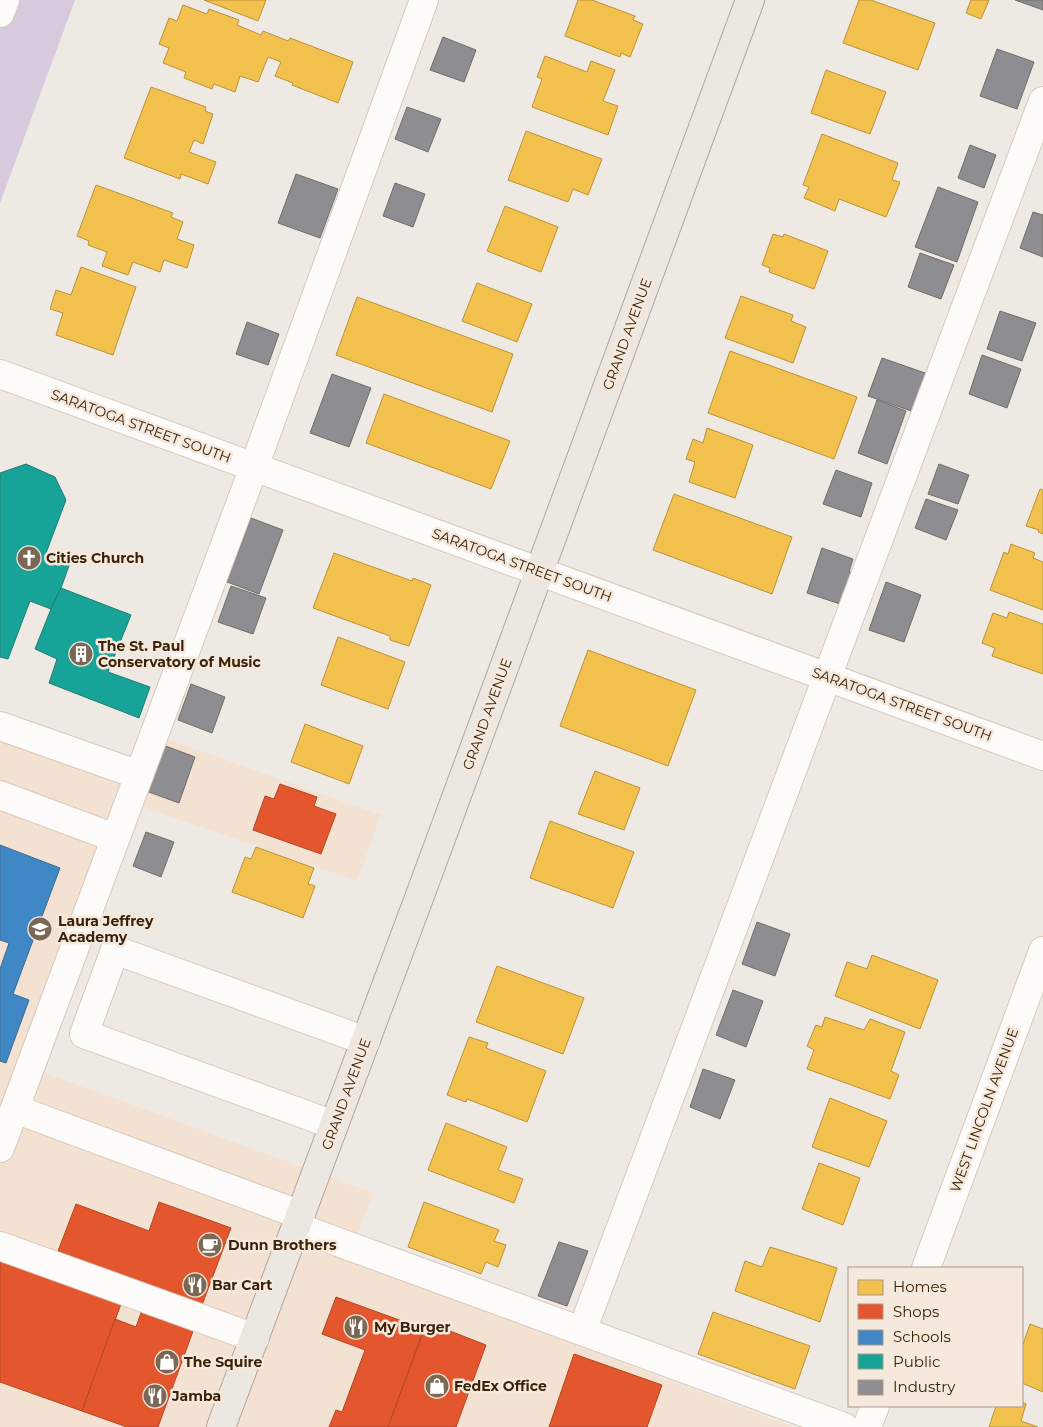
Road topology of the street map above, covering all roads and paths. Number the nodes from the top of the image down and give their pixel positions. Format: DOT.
graph roads {
  1 [pos="5,0"];
  2 [pos="424,0"];
  3 [pos="750,0"];
  4 [pos="0,13"];
  5 [pos="1043,101"];
  6 [pos="0,374"];
  7 [pos="254,467"];
  8 [pos="538,571"];
  9 [pos="827,677"];
  10 [pos="0,726"];
  11 [pos="1043,756"];
  12 [pos="139,775"];
  13 [pos="0,795"];
  14 [pos="115,838"];
  15 [pos="1043,951"];
  16 [pos="366,1041"];
  17 [pos="15,1109"];
  18 [pos="334,1125"];
  19 [pos="0,1148"];
  20 [pos="299,1221"];
  21 [pos="0,1246"];
  22 [pos="926,1267"];
  23 [pos="582,1331"];
  24 [pos="255,1338"];
  25 [pos="875,1407"];
  26 [pos="221,1427"];
  27 [pos="844,1427"];
  28 [pos="867,1427"];
  1 -- 4 [label="street"];
  2 -- 7 [label="street"];
  3 -- 8 [label="main road, GRAND AVENUE"];
  5 -- 9 [label="street"];
  6 -- 7 [label="street, SARATOGA STREET SOUTH"];
  7 -- 8 [label="street, SARATOGA STREET SOUTH"];
  7 -- 12 [label="street"];
  8 -- 9 [label="street, SARATOGA STREET SOUTH"];
  8 -- 16 [label="main road, GRAND AVENUE"];
  9 -- 11 [label="street, SARATOGA STREET SOUTH"];
  9 -- 23 [label="street"];
  10 -- 12 [label="street"];
  12 -- 14 [label="street"];
  13 -- 14 [label="street"];
  14 -- 17 [label="street"];
  15 -- 22 [label="street, WEST LINCOLN AVENUE"];
  16 -- 18 [label="main road, GRAND AVENUE"];
  16 -- 18 [label="street"];
  17 -- 19 [label="street"];
  17 -- 20 [label="street"];
  18 -- 20 [label="main road, GRAND AVENUE"];
  20 -- 23 [label="street"];
  20 -- 24 [label="main road, GRAND AVENUE"];
  21 -- 24 [label="street"];
  23 -- 27 [label="street"];
  24 -- 26 [label="main road, GRAND AVENUE"];
  25 -- 28 [label="street"];
}
